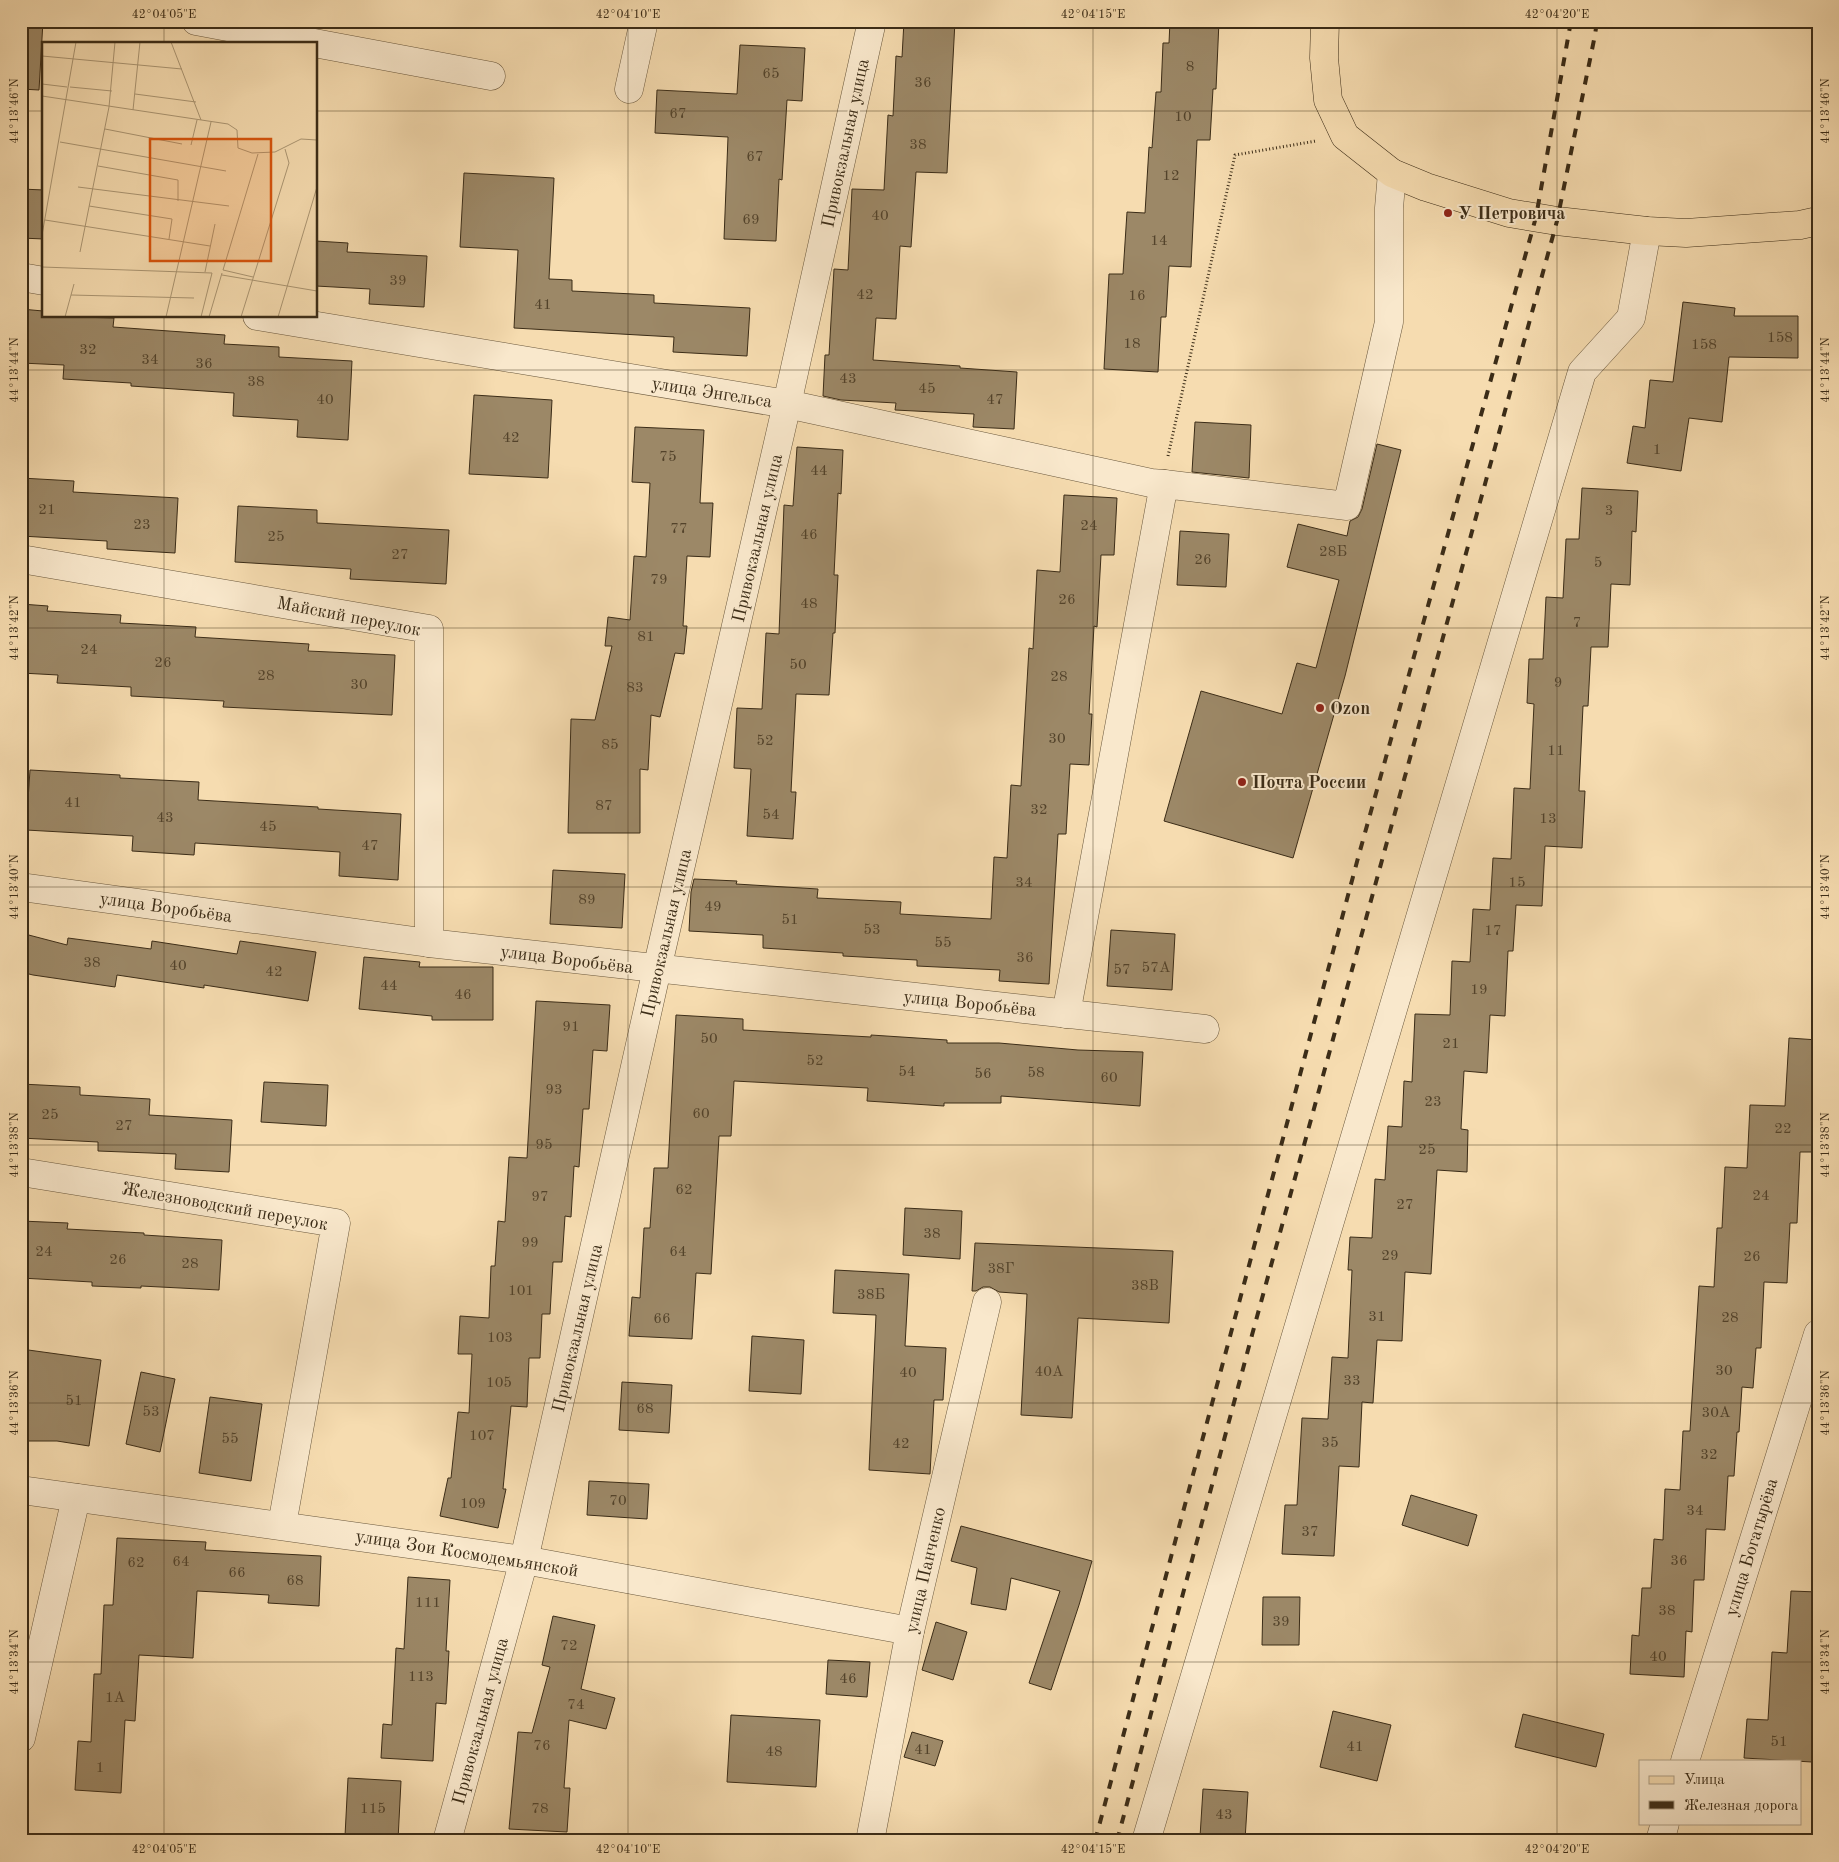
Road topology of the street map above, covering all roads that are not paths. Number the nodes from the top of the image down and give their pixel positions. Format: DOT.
graph roads {
  1 [pos="196,21"];
  2 [pos="644,21"];
  3 [pos="872,21"];
  4 [pos="1325,21"];
  5 [pos="309,42"];
  6 [pos="318,44"];
  7 [pos="491,76"];
  8 [pos="629,89"];
  9 [pos="1392,174"];
  10 [pos="1818,221"];
  11 [pos="1647,231"];
  12 [pos="21,277"];
  13 [pos="42,281"];
  14 [pos="269,318"];
  15 [pos="788,404"];
  16 [pos="1164,484"];
  17 [pos="21,559"];
  18 [pos="21,887"];
  19 [pos="429,943"];
  20 [pos="657,969"];
  21 [pos="1066,1014"];
  22 [pos="1205,1029"];
  23 [pos="21,1172"];
  24 [pos="988,1302"];
  25 [pos="1818,1334"];
  26 [pos="21,1490"];
  27 [pos="76,1498"];
  28 [pos="282,1525"];
  29 [pos="524,1560"];
  30 [pos="910,1631"];
  31 [pos="21,1738"];
  32 [pos="1685,1760"];
  33 [pos="1665,1824"];
  34 [pos="447,1841"];
  35 [pos="870,1841"];
  36 [pos="1146,1841"];
  37 [pos="1660,1841"];
  1 -- 5 [label="street"];
  2 -- 8 [label="street"];
  3 -- 15 [label="street, Привокзальная улица"];
  4 -- 9 [label="main road"];
  6 -- 7 [label="street"];
  9 -- 11 [label="main road"];
  9 -- 16 [label="street, улица Энгельса"];
  10 -- 11 [label="main road"];
  11 -- 36 [label="street"];
  12 -- 13 [label="street"];
  14 -- 15 [label="street, улица Энгельса"];
  15 -- 16 [label="street, улица Энгельса"];
  15 -- 20 [label="street, Привокзальная улица"];
  16 -- 21 [label="street"];
  17 -- 19 [label="street, Майский переулок"];
  18 -- 19 [label="street, улица Воробьёва"];
  19 -- 20 [label="street, улица Воробьёва"];
  20 -- 21 [label="street, улица Воробьёва"];
  20 -- 29 [label="street, Привокзальная улица"];
  21 -- 22 [label="street, улица Воробьёва"];
  23 -- 28 [label="street, Железноводский переулок"];
  24 -- 30 [label="street, улица Панченко"];
  25 -- 32 [label="street, улица Богатырёва"];
  26 -- 27 [label="street, улица Зои Космодемьянской"];
  27 -- 28 [label="street, улица Зои Космодемьянской"];
  27 -- 31 [label="street"];
  28 -- 29 [label="street, улица Зои Космодемьянской"];
  29 -- 30 [label="street, улица Зои Космодемьянской"];
  29 -- 34 [label="street, Привокзальная улица"];
  30 -- 35 [label="street, улица Панченко"];
  33 -- 37 [label="street"];
}
